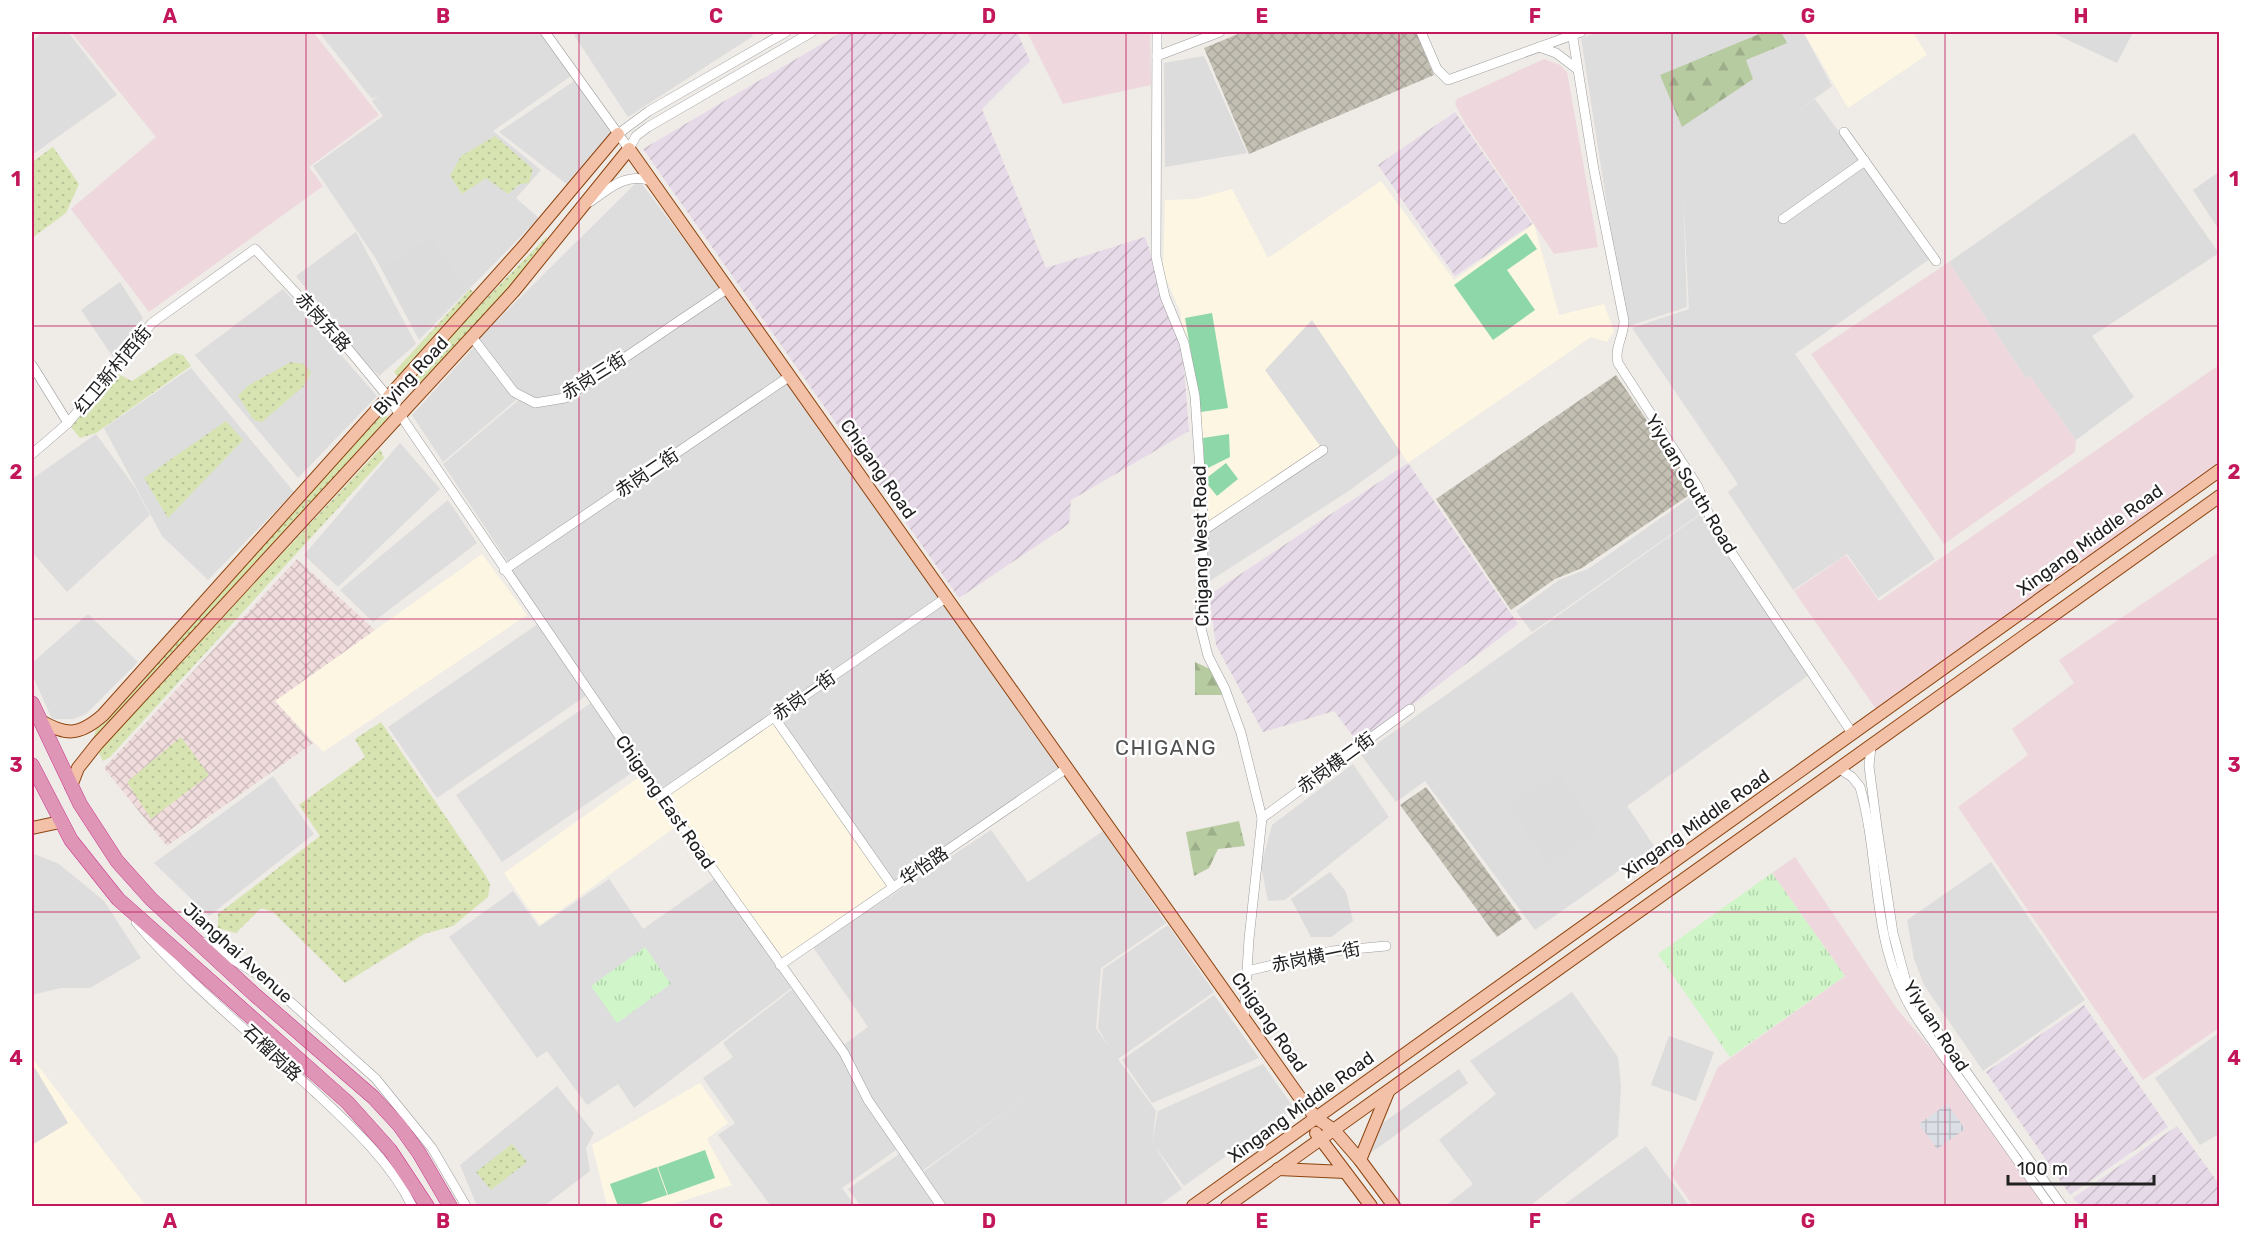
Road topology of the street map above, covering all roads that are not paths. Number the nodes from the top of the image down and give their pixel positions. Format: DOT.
graph roads {
  1 [pos="545,32"];
  2 [pos="786,32"];
  3 [pos="812,32"];
  4 [pos="1156,32"];
  5 [pos="1220,32"];
  6 [pos="1421,32"];
  7 [pos="1575,32"];
  8 [pos="1539,47"];
  9 [pos="1157,56"];
  10 [pos="1577,69"];
  11 [pos="1844,132"];
  12 [pos="618,134"];
  13 [pos="629,149"];
  14 [pos="1865,161"];
  15 [pos="651,181"];
  16 [pos="581,208"];
  17 [pos="1783,219"];
  18 [pos="255,249"];
  19 [pos="1936,261"];
  20 [pos="728,288"];
  21 [pos="472,337"];
  22 [pos="32,365"];
  23 [pos="790,376"];
  24 [pos="388,397"];
  25 [pos="399,415"];
  26 [pos="68,423"];
  27 [pos="1323,450"];
  28 [pos="32,454"];
  29 [pos="2220,470"];
  30 [pos="2220,496"];
  31 [pos="1204,530"];
  32 [pos="504,570"];
  33 [pos="947,597"];
  34 [pos="32,703"];
  35 [pos="1410,709"];
  36 [pos="774,717"];
  37 [pos="39,720"];
  38 [pos="1852,734"];
  39 [pos="1871,747"];
  40 [pos="32,765"];
  41 [pos="1067,768"];
  42 [pos="1840,769"];
  43 [pos="70,786"];
  44 [pos="660,795"];
  45 [pos="1262,818"];
  46 [pos="60,822"];
  47 [pos="32,828"];
  48 [pos="893,887"];
  49 [pos="124,906"];
  50 [pos="1180,928"];
  51 [pos="195,937"];
  52 [pos="1386,946"];
  53 [pos="780,964"];
  54 [pos="1247,971"];
  55 [pos="1244,1019"];
  56 [pos="1389,1091"];
  57 [pos="1312,1120"];
  58 [pos="1334,1130"];
  59 [pos="1320,1138"];
  60 [pos="1360,1160"];
  61 [pos="1278,1169"];
  62 [pos="1345,1172"];
  63 [pos="412,1206"];
  64 [pos="427,1206"];
  65 [pos="450,1206"];
  66 [pos="466,1206"];
  67 [pos="941,1206"];
  68 [pos="1193,1206"];
  69 [pos="1227,1206"];
  70 [pos="1371,1206"];
  71 [pos="1394,1206"];
  72 [pos="2050,1206"];
  73 [pos="2062,1206"];
  1 -- 12 [label="street, Chigang Road"];
  2 -- 12 [label="street, Biying Road"];
  3 -- 13 [label="street, Biying Road"];
  4 -- 9 [label="street, Chigang West Road"];
  5 -- 9 [label="street"];
  6 -- 8 [label="street"];
  7 -- 8 [label="street"];
  7 -- 10 [label="street, Yiyuan South Road"];
  8 -- 10 [label="street"];
  9 -- 31 [label="street, Chigang West Road"];
  10 -- 38 [label="street, Yiyuan South Road"];
  11 -- 14 [label="street"];
  12 -- 13 [label="street, Chigang Road"];
  12 -- 24 [label="main road, Biying Road"];
  13 -- 15 [label="main road, Chigang Road"];
  13 -- 16 [label="main road, Biying Road"];
  14 -- 17 [label="street"];
  14 -- 19 [label="street"];
  15 -- 16 [label="street"];
  15 -- 20 [label="main road, Chigang Road"];
  16 -- 21 [label="main road, Biying Road"];
  18 -- 24 [label="street, 赤岗东路"];
  18 -- 26 [label="street, 红卫新村西街"];
  20 -- 21 [label="street, 赤岗三街"];
  20 -- 23 [label="main road, Chigang Road"];
  21 -- 25 [label="main road, Biying Road"];
  22 -- 26 [label="street"];
  23 -- 32 [label="street, 赤岗二街"];
  23 -- 33 [label="main road, Chigang Road"];
  24 -- 25 [label="street, Chigang East Road"];
  24 -- 37 [label="main road, Biying Road"];
  25 -- 32 [label="street, Chigang East Road"];
  25 -- 43 [label="main road, Biying Road"];
  26 -- 28 [label="street, 红卫新村西街"];
  27 -- 31 [label="street"];
  29 -- 38 [label="main road, Xingang Middle Road"];
  30 -- 39 [label="main road, Xingang Middle Road"];
  31 -- 45 [label="street, Chigang West Road"];
  32 -- 44 [label="street, Chigang East Road"];
  33 -- 36 [label="street, 赤岗一街"];
  33 -- 41 [label="main road, Chigang Road"];
  34 -- 37 [label="highway, Jianghai Avenue"];
  35 -- 45 [label="street, 赤岗横二街"];
  36 -- 44 [label="street, 赤岗一街"];
  36 -- 48 [label="street"];
  37 -- 43 [label="highway, Jianghai Avenue"];
  38 -- 57 [label="main road, Xingang Middle Road"];
  39 -- 42 [label="main road, Xingang Middle Road"];
  39 -- 73 [label="street, Yiyuan Road"];
  40 -- 46 [label="highway"];
  41 -- 48 [label="street, 华怡路"];
  41 -- 50 [label="main road, Chigang Road"];
  42 -- 56 [label="main road, Xingang Middle Road"];
  42 -- 72 [label="street, Yiyuan Road"];
  43 -- 51 [label="highway, Jianghai Avenue"];
  44 -- 53 [label="street, Chigang East Road"];
  45 -- 54 [label="street, Chigang West Road"];
  46 -- 47 [label="main road"];
  46 -- 49 [label="highway"];
  48 -- 53 [label="street, 华怡路"];
  49 -- 63 [label="street, 石榴岗路"];
  49 -- 64 [label="highway"];
  50 -- 55 [label="main road, Chigang Road"];
  50 -- 57 [label="main road, Chigang Road"];
  51 -- 65 [label="highway, Jianghai Avenue"];
  51 -- 66 [label="street"];
  52 -- 54 [label="street, 赤岗横一街"];
  53 -- 67 [label="street, Chigang East Road"];
  54 -- 55 [label="street, Chigang West Road"];
  55 -- 57 [label="main road, Chigang Road"];
  56 -- 58 [label="main road, Xingang Middle Road"];
  56 -- 60 [label="main road"];
  57 -- 58 [label="main road, Chigang Road"];
  57 -- 59 [label="main road, Chigang Road"];
  57 -- 68 [label="main road, Xingang Middle Road"];
  58 -- 59 [label="main road, Xingang Middle Road"];
  58 -- 60 [label="main road, Chigang Road"];
  59 -- 61 [label="main road, Xingang Middle Road"];
  59 -- 62 [label="main road, Chigang Road"];
  60 -- 71 [label="main road, Chigang Road"];
  61 -- 62 [label="main road"];
  61 -- 69 [label="main road, Xingang Middle Road"];
  62 -- 70 [label="main road, Chigang Road"];
}
